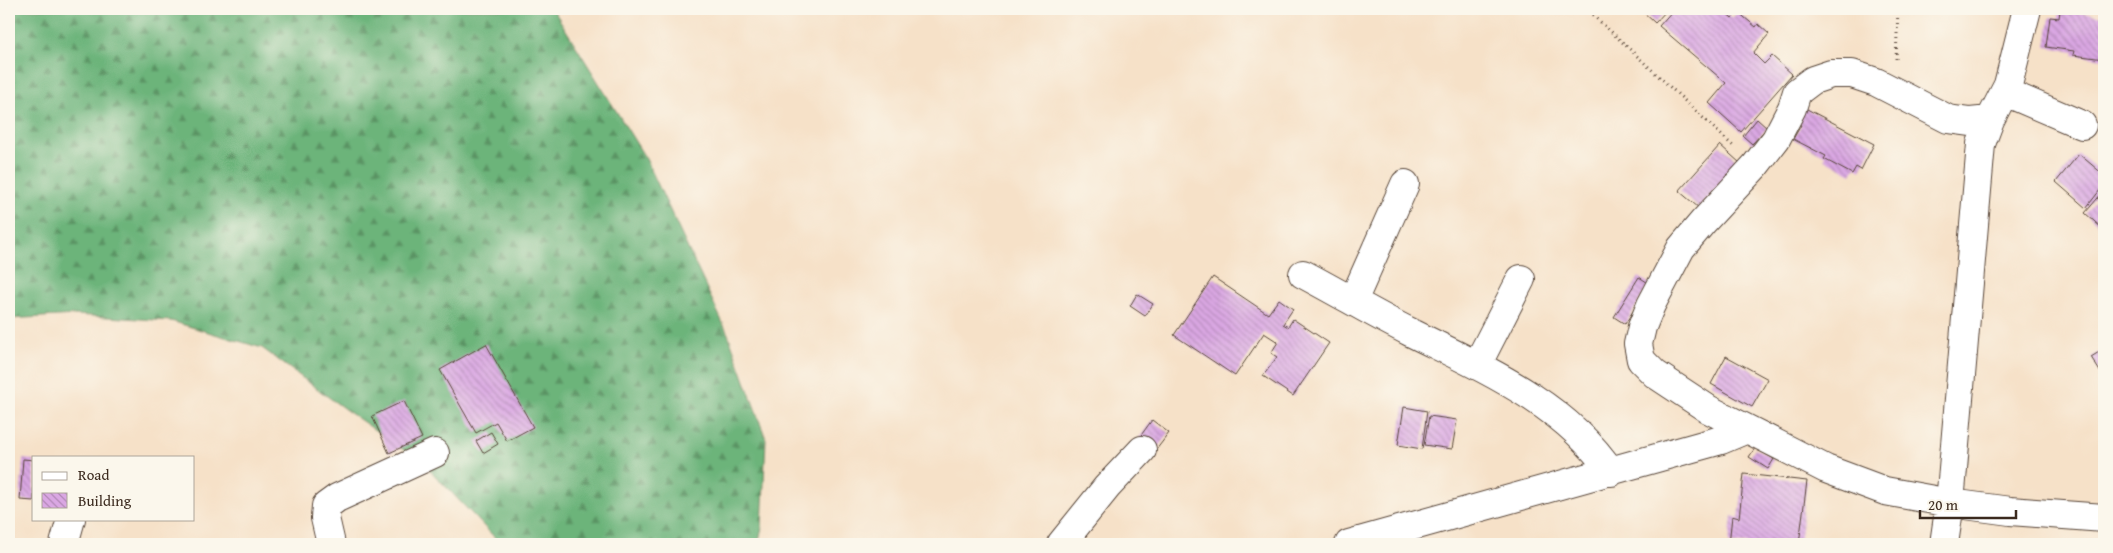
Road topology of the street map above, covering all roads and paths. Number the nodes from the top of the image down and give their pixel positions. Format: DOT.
graph roads {
  1 [pos="1584,9"];
  2 [pos="1898,9"];
  3 [pos="2027,9"];
  4 [pos="1888,88"];
  5 [pos="2005,92"];
  6 [pos="1990,120"];
  7 [pos="2082,126"];
  8 [pos="1755,166"];
  9 [pos="1405,184"];
  10 [pos="1303,274"];
  11 [pos="1521,279"];
  12 [pos="1353,301"];
  13 [pos="1477,365"];
  14 [pos="1747,429"];
  15 [pos="1142,450"];
  16 [pos="435,453"];
  17 [pos="1611,472"];
  18 [pos="1950,503"];
  19 [pos="2104,518"];
  20 [pos="71,520"];
  21 [pos="64,544"];
  22 [pos="331,544"];
  23 [pos="1061,544"];
  24 [pos="1349,544"];
  25 [pos="1944,544"];
  1 -- 8 [label="path"];
  2 -- 4 [label="path"];
  3 -- 5 [label="street"];
  4 -- 6 [label="street"];
  4 -- 8 [label="street"];
  5 -- 6 [label="street"];
  5 -- 7 [label="street"];
  6 -- 18 [label="street"];
  8 -- 14 [label="street"];
  9 -- 12 [label="street"];
  10 -- 12 [label="street"];
  11 -- 13 [label="street"];
  12 -- 13 [label="street"];
  13 -- 17 [label="street"];
  14 -- 17 [label="street"];
  14 -- 18 [label="street"];
  15 -- 23 [label="street"];
  16 -- 22 [label="street"];
  17 -- 24 [label="street"];
  18 -- 19 [label="street"];
  18 -- 25 [label="street"];
  20 -- 21 [label="street"];
}
